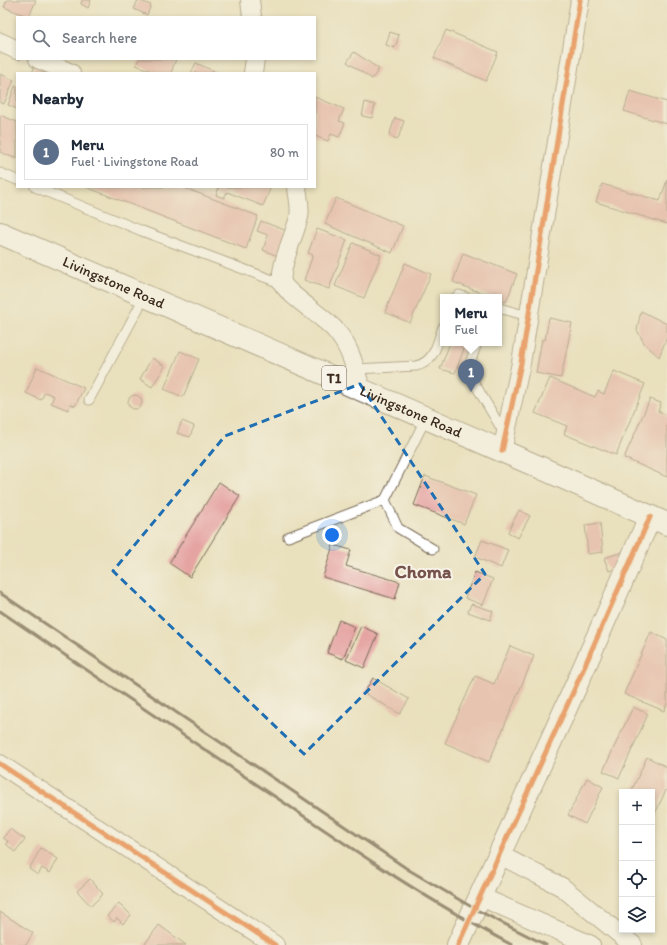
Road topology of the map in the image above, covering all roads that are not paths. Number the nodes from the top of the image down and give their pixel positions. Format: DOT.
graph roads {
  1 [pos="250,0"];
  2 [pos="580,0"];
  3 [pos="252,16"];
  4 [pos="0,42"];
  5 [pos="16,50"];
  6 [pos="40,60"];
  7 [pos="254,60"];
  8 [pos="69,72"];
  9 [pos="253,72"];
  10 [pos="0,173"];
  11 [pos="16,180"];
  12 [pos="37,188"];
  13 [pos="297,188"];
  14 [pos="0,233"];
  15 [pos="283,284"];
  16 [pos="145,296"];
  17 [pos="502,309"];
  18 [pos="528,316"];
  19 [pos="440,335"];
  20 [pos="476,346"];
  21 [pos="358,379"];
  22 [pos="89,400"];
  23 [pos="426,418"];
  24 [pos="504,443"];
  25 [pos="385,500"];
  26 [pos="659,521"];
  27 [pos="288,537"];
  28 [pos="433,549"];
  29 [pos="0,764"];
  30 [pos="498,854"];
  31 [pos="481,896"];
  32 [pos="275,945"];
  33 [pos="458,945"];
  34 [pos="591,945"];
  35 [pos="633,945"];
  1 -- 3 [label="street"];
  2 -- 18 [label="street"];
  4 -- 5 [label="street"];
  6 -- 8 [label="street"];
  7 -- 9 [label="street"];
  10 -- 11 [label="lane"];
  12 -- 15 [label="lane"];
  13 -- 15 [label="street"];
  14 -- 16 [label="main road, Livingstone Road / T1"];
  15 -- 21 [label="street"];
  16 -- 21 [label="main road, Livingstone Road / T1"];
  16 -- 22 [label="lane"];
  17 -- 18 [label="lane"];
  18 -- 24 [label="street"];
  19 -- 21 [label="lane"];
  20 -- 24 [label="lane"];
  21 -- 23 [label="main road, Livingstone Road / T1"];
  23 -- 24 [label="main road, Livingstone Road / T1"];
  23 -- 25 [label="lane"];
  24 -- 26 [label="main road, Livingstone Road / T1"];
  25 -- 27 [label="lane"];
  25 -- 28 [label="lane"];
  26 -- 30 [label="main road"];
  29 -- 32 [label="street"];
  30 -- 31 [label="main road"];
  30 -- 35 [label="street"];
  31 -- 33 [label="main road"];
  31 -- 34 [label="street"];
}
